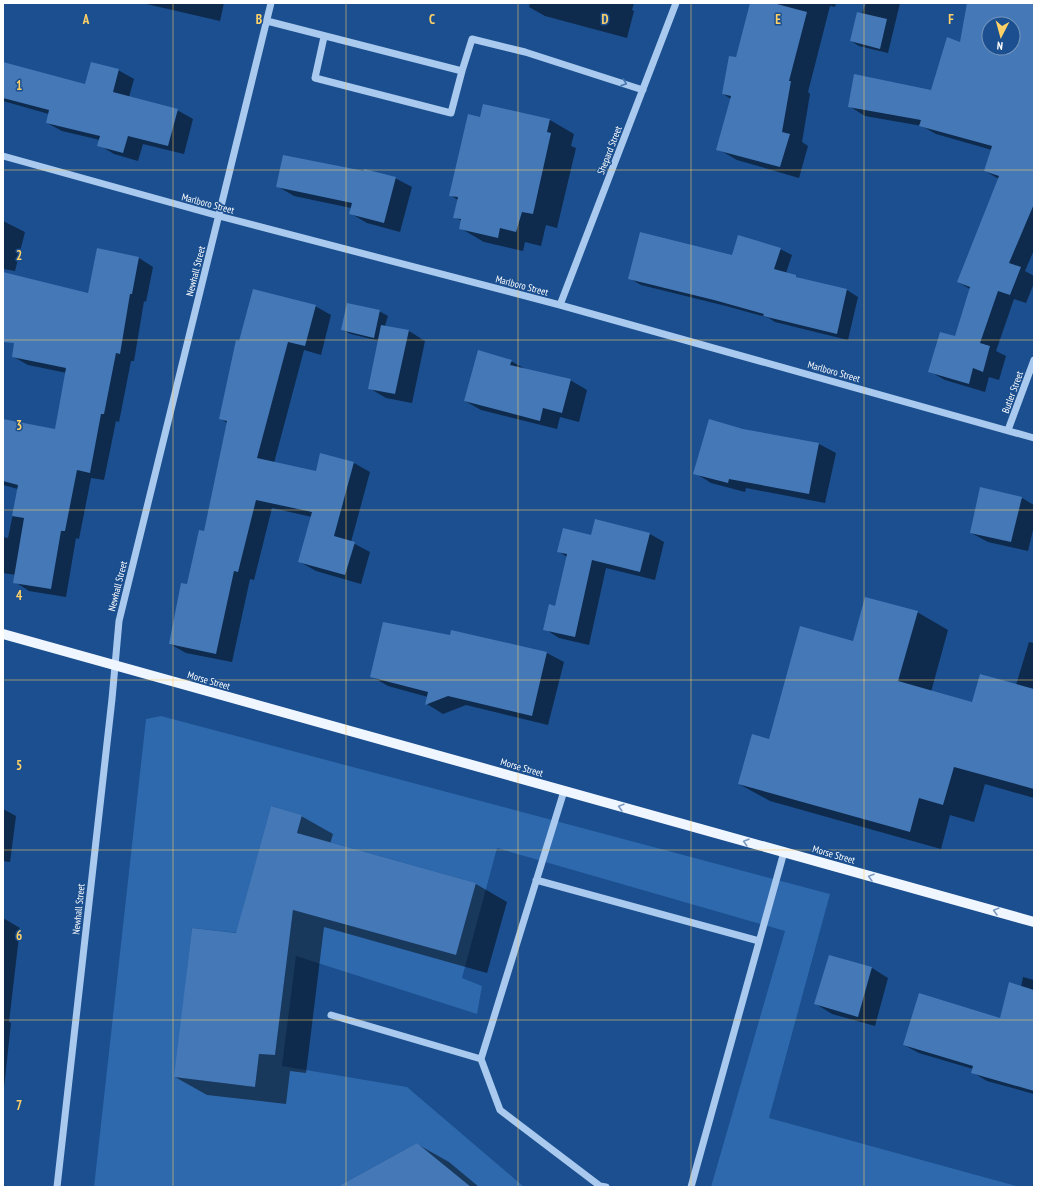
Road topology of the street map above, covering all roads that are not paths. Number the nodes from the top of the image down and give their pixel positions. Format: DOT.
graph roads {
  1 [pos="271,3"];
  2 [pos="676,3"];
  3 [pos="267,21"];
  4 [pos="324,37"];
  5 [pos="462,71"];
  6 [pos="643,90"];
  7 [pos="3,156"];
  8 [pos="219,216"];
  9 [pos="560,305"];
  10 [pos="1034,360"];
  11 [pos="1008,430"];
  12 [pos="1034,438"];
  13 [pos="3,634"];
  14 [pos="115,666"];
  15 [pos="564,791"];
  16 [pos="784,852"];
  17 [pos="536,880"];
  18 [pos="1034,922"];
  19 [pos="759,941"];
  20 [pos="332,1015"];
  21 [pos="481,1060"];
  22 [pos="57,1187"];
  23 [pos="606,1187"];
  24 [pos="691,1187"];
  1 -- 3 [label="street, Newhall Street"];
  2 -- 6 [label="street, Shepard Street"];
  3 -- 4 [label="street"];
  3 -- 8 [label="street, Newhall Street"];
  4 -- 5 [label="street"];
  4 -- 5 [label="street"];
  5 -- 6 [label="street, one-way"];
  6 -- 9 [label="street, Shepard Street"];
  7 -- 8 [label="street, Marlboro Street"];
  8 -- 9 [label="street, Marlboro Street"];
  8 -- 14 [label="street, Newhall Street"];
  9 -- 11 [label="street, Marlboro Street"];
  10 -- 11 [label="street, Butler Street"];
  11 -- 12 [label="street, Marlboro Street"];
  13 -- 14 [label="main road, Morse Street"];
  14 -- 15 [label="main road, Morse Street"];
  14 -- 22 [label="street, Newhall Street"];
  16 -- 15 [label="main road, Morse Street, one-way"];
  15 -- 17 [label="street"];
  18 -- 16 [label="main road, Morse Street, one-way"];
  16 -- 19 [label="street"];
  17 -- 19 [label="street"];
  17 -- 21 [label="street"];
  19 -- 24 [label="street"];
  20 -- 21 [label="street"];
  21 -- 23 [label="street"];
}
